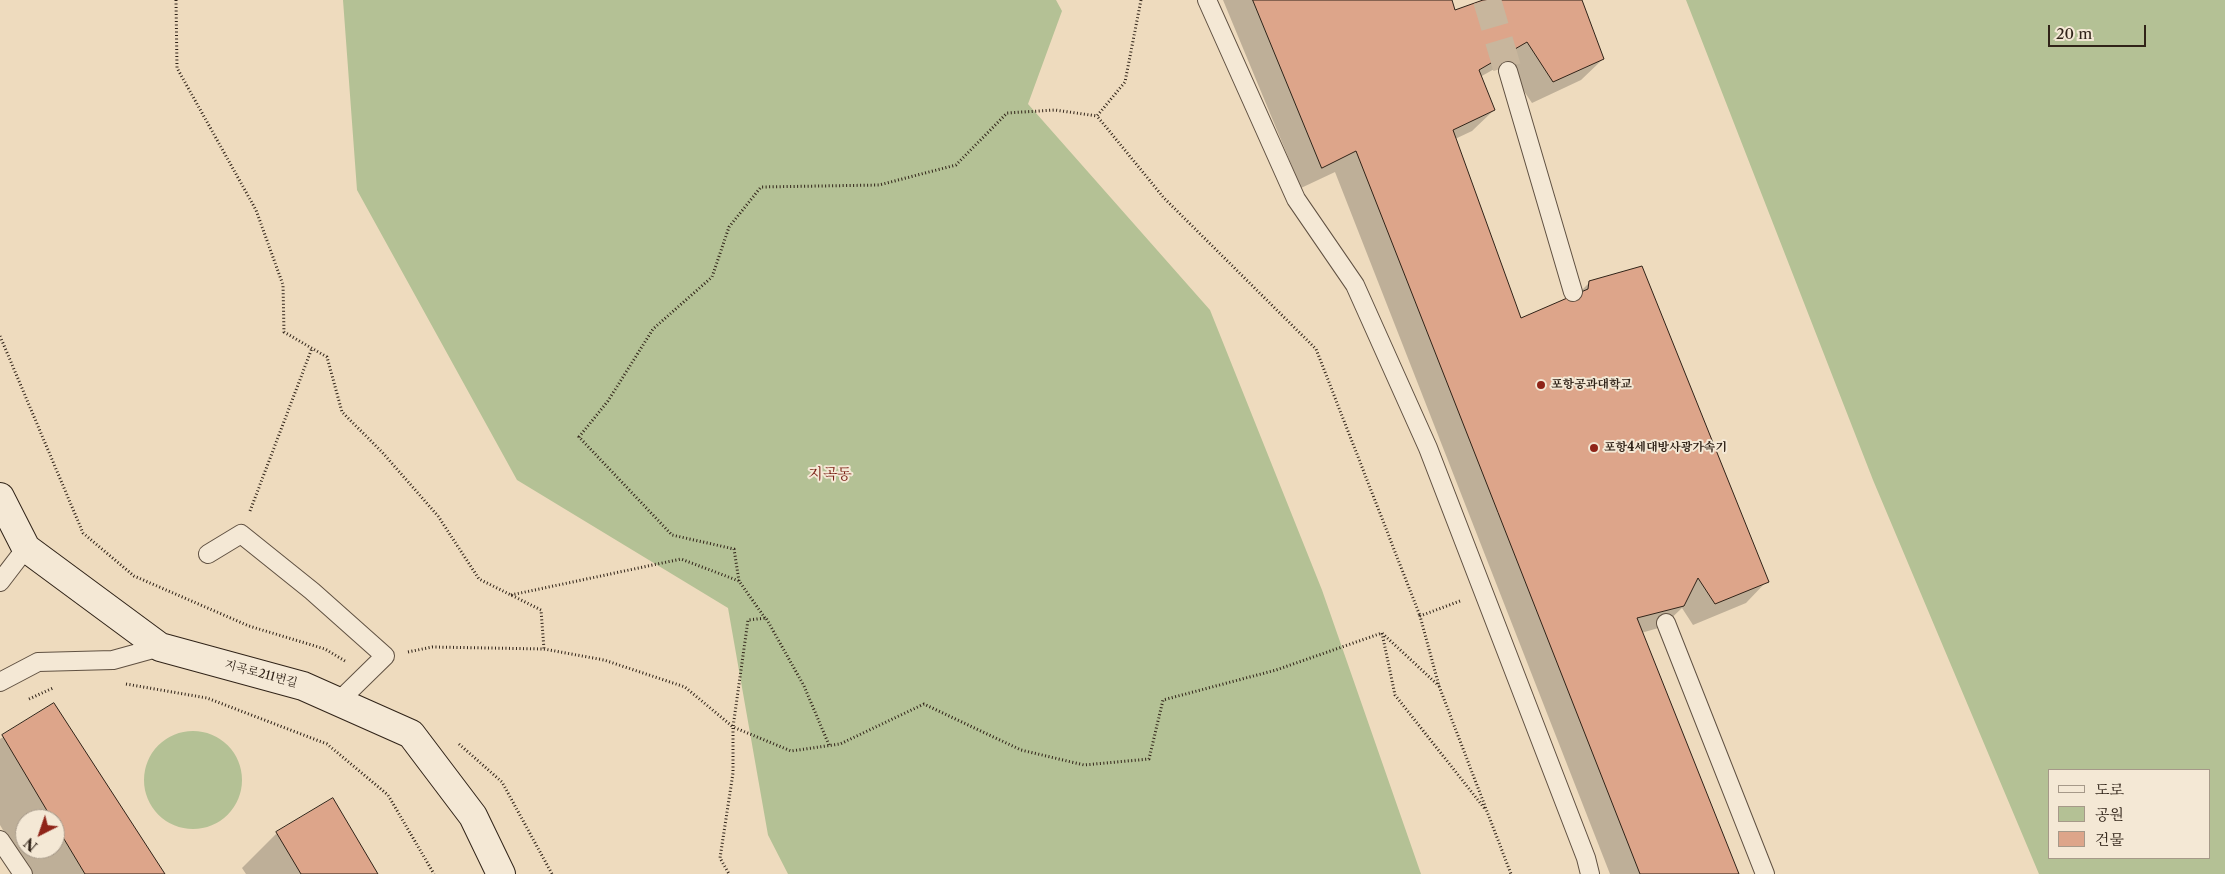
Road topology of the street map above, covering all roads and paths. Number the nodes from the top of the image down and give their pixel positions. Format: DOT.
graph roads {
  1 [pos="176,0"];
  2 [pos="1141,0"];
  3 [pos="1207,0"];
  4 [pos="1508,72"];
  5 [pos="1097,116"];
  6 [pos="1573,292"];
  7 [pos="0,336"];
  8 [pos="312,348"];
  9 [pos="0,497"];
  10 [pos="241,534"];
  11 [pos="26,548"];
  12 [pos="208,554"];
  13 [pos="739,581"];
  14 [pos="0,582"];
  15 [pos="1484,593"];
  16 [pos="511,595"];
  17 [pos="1420,616"];
  18 [pos="766,618"];
  19 [pos="1666,623"];
  20 [pos="250,626"];
  21 [pos="1382,633"];
  22 [pos="160,647"];
  23 [pos="544,649"];
  24 [pos="385,656"];
  25 [pos="0,682"];
  26 [pos="123,684"];
  27 [pos="1439,686"];
  28 [pos="338,702"];
  29 [pos="733,727"];
  30 [pos="829,746"];
  31 [pos="1487,811"];
  32 [pos="0,840"];
  33 [pos="23,874"];
  34 [pos="434,874"];
  35 [pos="501,874"];
  36 [pos="728,874"];
  37 [pos="1511,874"];
  38 [pos="1590,874"];
  39 [pos="1765,874"];
  1 -- 8 [label="path"];
  2 -- 5 [label="path"];
  3 -- 15 [label="lane"];
  4 -- 6 [label="lane"];
  5 -- 13 [label="path"];
  5 -- 17 [label="path"];
  7 -- 20 [label="path"];
  8 -- 10 [label="path"];
  8 -- 16 [label="path"];
  9 -- 11 [label="main road, 지곡로211번길"];
  10 -- 12 [label="lane"];
  10 -- 24 [label="lane"];
  11 -- 14 [label="lane"];
  11 -- 22 [label="main road, 지곡로211번길"];
  13 -- 16 [label="path"];
  13 -- 18 [label="path"];
  15 -- 17 [label="path"];
  15 -- 38 [label="lane"];
  16 -- 23 [label="path"];
  17 -- 27 [label="path"];
  18 -- 29 [label="path"];
  18 -- 30 [label="path"];
  19 -- 39 [label="lane"];
  21 -- 27 [label="path"];
  21 -- 30 [label="path"];
  21 -- 31 [label="path"];
  22 -- 25 [label="lane"];
  22 -- 28 [label="main road, 지곡로211번길"];
  23 -- 24 [label="path"];
  23 -- 29 [label="path"];
  24 -- 28 [label="lane"];
  26 -- 34 [label="path"];
  27 -- 31 [label="path"];
  28 -- 35 [label="main road, 지곡로211번길"];
  29 -- 30 [label="path"];
  29 -- 36 [label="path"];
  31 -- 37 [label="path"];
  32 -- 33 [label="lane"];
}
